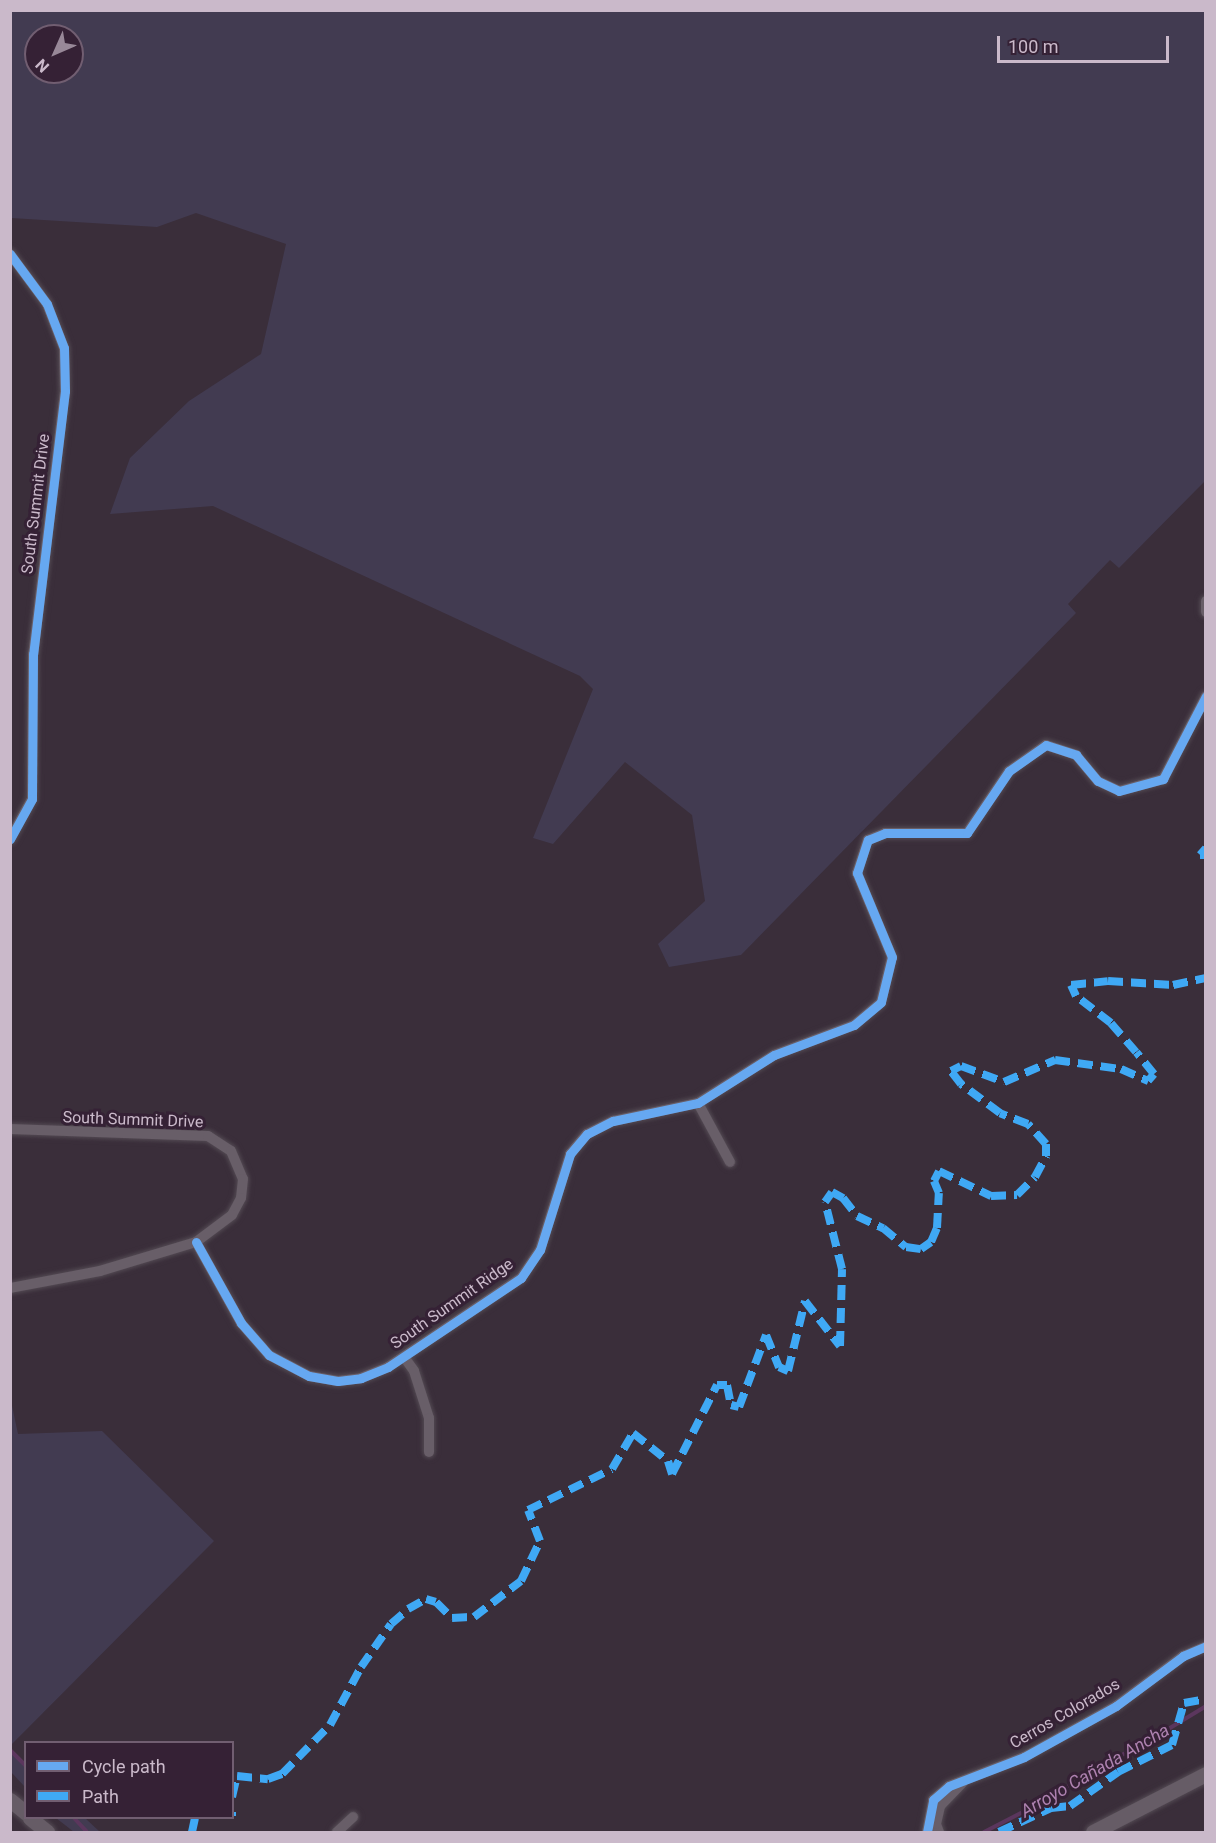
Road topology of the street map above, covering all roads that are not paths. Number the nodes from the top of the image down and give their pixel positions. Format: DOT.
graph roads {
  1 [pos="10,254"];
  2 [pos="1206,601"];
  3 [pos="1206,612"];
  4 [pos="1206,696"];
  5 [pos="10,839"];
  6 [pos="698,1103"];
  7 [pos="10,1130"];
  8 [pos="730,1162"];
  9 [pos="196,1242"];
  10 [pos="10,1288"];
  11 [pos="404,1357"];
  12 [pos="429,1452"];
  13 [pos="1206,1646"];
  14 [pos="1206,1774"];
  15 [pos="965,1780"];
  16 [pos="10,1800"];
  17 [pos="24,1811"];
  18 [pos="353,1817"];
  19 [pos="31,1819"];
  20 [pos="47,1833"];
  21 [pos="337,1833"];
  22 [pos="927,1833"];
  23 [pos="939,1833"];
  24 [pos="1093,1833"];
  1 -- 5 [label="street, South Summit Drive"];
  2 -- 3 [label="street"];
  4 -- 6 [label="street, South Summit Ridge"];
  6 -- 8 [label="street"];
  6 -- 11 [label="street, South Summit Ridge"];
  7 -- 9 [label="street, South Summit Drive"];
  9 -- 10 [label="street, South Summit Drive"];
  9 -- 11 [label="street, South Summit Ridge"];
  11 -- 12 [label="street"];
  13 -- 15 [label="street, Cerros Colorados"];
  14 -- 24 [label="main road"];
  15 -- 22 [label="street, Cerros Colorados"];
  15 -- 23 [label="street, Cerros Colorados"];
  16 -- 17 [label="main road"];
  18 -- 21 [label="street"];
  19 -- 20 [label="main road"];
}
